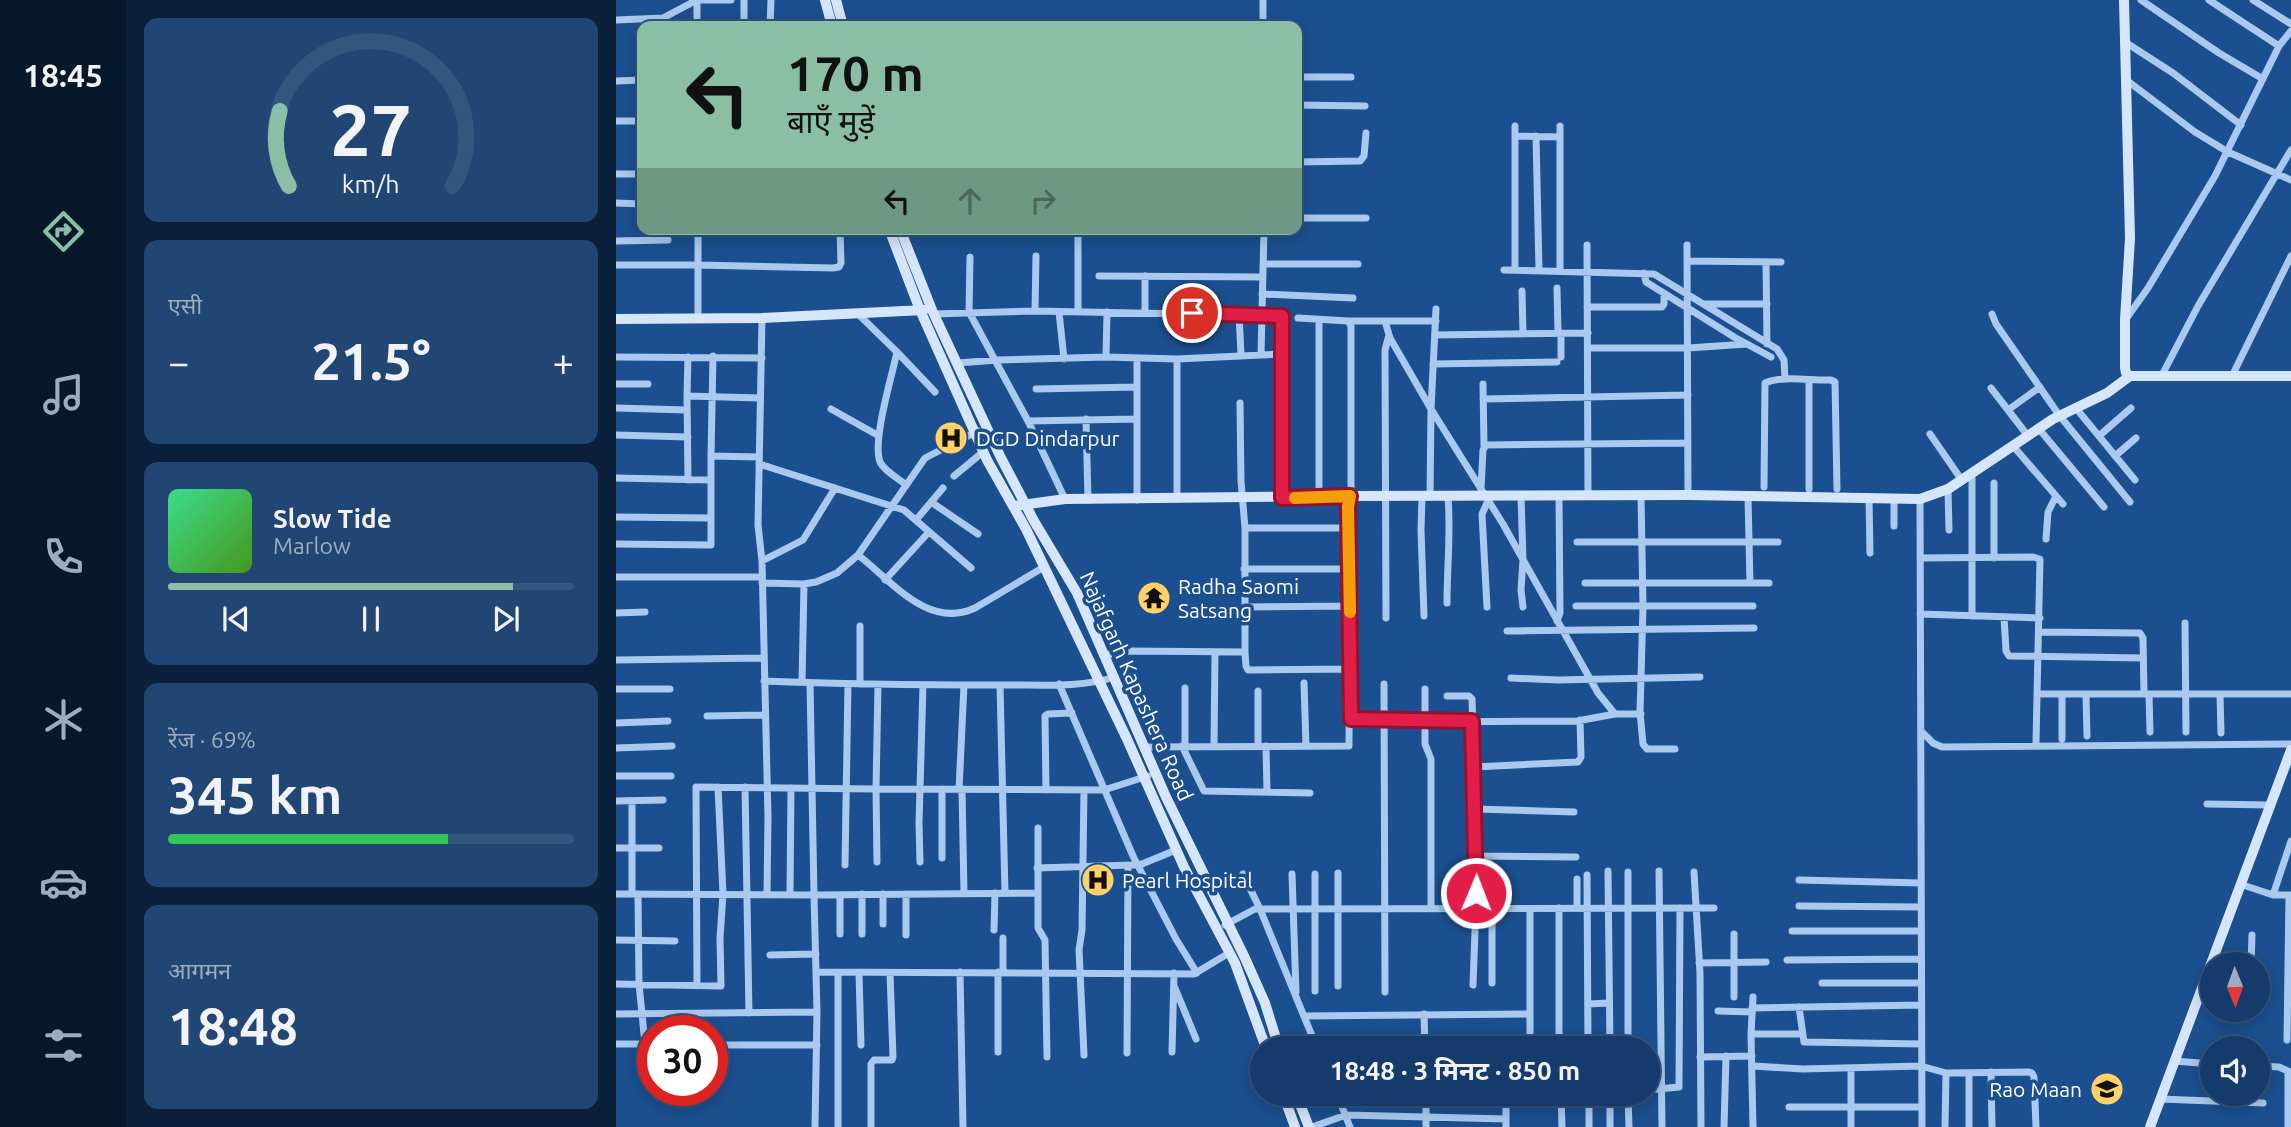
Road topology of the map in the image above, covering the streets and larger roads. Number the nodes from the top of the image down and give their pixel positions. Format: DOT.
graph roads {
  1 [pos="697,0"];
  2 [pos="731,0"];
  3 [pos="744,0"];
  4 [pos="771,0"];
  5 [pos="825,0"];
  6 [pos="836,0"];
  7 [pos="1263,0"];
  8 [pos="2124,0"];
  9 [pos="2141,0"];
  10 [pos="2209,0"];
  11 [pos="2253,0"];
  12 [pos="616,20"];
  13 [pos="656,21"];
  14 [pos="697,21"];
  15 [pos="744,21"];
  16 [pos="770,21"];
  17 [pos="831,21"];
  18 [pos="842,21"];
  19 [pos="1263,21"];
  20 [pos="637,22"];
  21 [pos="2291,24"];
  22 [pos="2291,31"];
  23 [pos="2124,42"];
  24 [pos="2279,46"];
  25 [pos="1302,77"];
  26 [pos="1351,77"];
  27 [pos="2125,79"];
  28 [pos="2263,79"];
  29 [pos="637,80"];
  30 [pos="616,81"];
  31 [pos="1302,105"];
  32 [pos="1365,106"];
  33 [pos="616,121"];
  34 [pos="637,121"];
  35 [pos="2241,125"];
  36 [pos="1515,126"];
  37 [pos="1560,126"];
  38 [pos="1366,133"];
  39 [pos="1515,136"];
  40 [pos="1536,136"];
  41 [pos="1560,137"];
  42 [pos="2291,150"];
  43 [pos="2228,152"];
  44 [pos="1302,162"];
  45 [pos="2276,173"];
  46 [pos="616,174"];
  47 [pos="637,174"];
  48 [pos="2291,180"];
  49 [pos="616,203"];
  50 [pos="637,204"];
  51 [pos="1302,218"];
  52 [pos="1366,218"];
  53 [pos="698,235"];
  54 [pos="841,235"];
  55 [pos="892,235"];
  56 [pos="902,235"];
  57 [pos="1078,235"];
  58 [pos="1264,235"];
  59 [pos="668,240"];
  60 [pos="616,241"];
  61 [pos="1587,245"];
  62 [pos="1687,246"];
  63 [pos="1036,256"];
  64 [pos="2291,256"];
  65 [pos="970,257"];
  66 [pos="1687,261"];
  67 [pos="1766,262"];
  68 [pos="1781,262"];
  69 [pos="1263,264"];
  70 [pos="1358,264"];
  71 [pos="616,265"];
  72 [pos="698,265"];
  73 [pos="1504,270"];
  74 [pos="1515,270"];
  75 [pos="1539,270"];
  76 [pos="1560,270"];
  77 [pos="1587,271"];
  78 [pos="1644,273"];
  79 [pos="1099,276"];
  80 [pos="1145,276"];
  81 [pos="1263,278"];
  82 [pos="1558,288"];
  83 [pos="1522,290"];
  84 [pos="1664,293"];
  85 [pos="1262,294"];
  86 [pos="1688,295"];
  87 [pos="1353,298"];
  88 [pos="1703,304"];
  89 [pos="1767,304"];
  90 [pos="1587,307"];
  91 [pos="1688,308"];
  92 [pos="1436,309"];
  93 [pos="1035,311"];
  94 [pos="969,312"];
  95 [pos="1059,312"];
  96 [pos="1078,312"];
  97 [pos="1107,312"];
  98 [pos="1145,312"];
  99 [pos="857,313"];
  100 [pos="927,313"];
  101 [pos="1239,314"];
  102 [pos="1261,314"];
  103 [pos="1992,314"];
  104 [pos="698,318"];
  105 [pos="762,318"];
  106 [pos="1298,318"];
  107 [pos="616,319"];
  108 [pos="1318,320"];
  109 [pos="2125,320"];
  110 [pos="1349,321"];
  111 [pos="1385,321"];
  112 [pos="1436,321"];
  113 [pos="1559,333"];
  114 [pos="1588,333"];
  115 [pos="1523,334"];
  116 [pos="1389,335"];
  117 [pos="1435,335"];
  118 [pos="1747,344"];
  119 [pos="1767,344"];
  120 [pos="1588,348"];
  121 [pos="1688,348"];
  122 [pos="897,352"];
  123 [pos="1283,354"];
  124 [pos="1241,355"];
  125 [pos="1261,355"];
  126 [pos="713,356"];
  127 [pos="616,357"];
  128 [pos="688,357"];
  129 [pos="1106,357"];
  130 [pos="1771,357"];
  131 [pos="762,358"];
  132 [pos="1064,359"];
  133 [pos="1137,359"];
  134 [pos="1177,359"];
  135 [pos="997,360"];
  136 [pos="958,363"];
  137 [pos="1433,364"];
  138 [pos="2162,375"];
  139 [pos="2130,376"];
  140 [pos="2232,376"];
  141 [pos="2291,376"];
  142 [pos="1786,379"];
  143 [pos="1809,381"];
  144 [pos="616,384"];
  145 [pos="648,384"];
  146 [pos="1483,384"];
  147 [pos="1136,387"];
  148 [pos="2040,387"];
  149 [pos="1991,388"];
  150 [pos="1036,389"];
  151 [pos="935,392"];
  152 [pos="1688,395"];
  153 [pos="687,396"];
  154 [pos="712,397"];
  155 [pos="1588,397"];
  156 [pos="760,398"];
  157 [pos="1483,399"];
  158 [pos="1240,403"];
  159 [pos="2075,407"];
  160 [pos="616,408"];
  161 [pos="2131,408"];
  162 [pos="831,409"];
  163 [pos="1431,409"];
  164 [pos="687,410"];
  165 [pos="2008,410"];
  166 [pos="2059,415"];
  167 [pos="1086,419"];
  168 [pos="1137,419"];
  169 [pos="1028,421"];
  170 [pos="987,426"];
  171 [pos="2039,429"];
  172 [pos="975,433"];
  173 [pos="1930,434"];
  174 [pos="616,435"];
  175 [pos="879,436"];
  176 [pos="2028,436"];
  177 [pos="2099,436"];
  178 [pos="688,437"];
  179 [pos="2136,438"];
  180 [pos="1688,443"];
  181 [pos="1588,445"];
  182 [pos="1484,446"];
  183 [pos="2014,447"];
  184 [pos="983,452"];
  185 [pos="711,456"];
  186 [pos="2115,456"];
  187 [pos="759,460"];
  188 [pos="954,476"];
  189 [pos="1967,477"];
  190 [pos="616,478"];
  191 [pos="688,480"];
  192 [pos="710,480"];
  193 [pos="2135,480"];
  194 [pos="1994,483"];
  195 [pos="905,484"];
  196 [pos="1763,487"];
  197 [pos="835,488"];
  198 [pos="943,488"];
  199 [pos="1809,489"];
  200 [pos="1837,489"];
  201 [pos="1948,489"];
  202 [pos="1688,495"];
  203 [pos="1350,496"];
  204 [pos="1385,496"];
  205 [pos="1426,496"];
  206 [pos="1485,496"];
  207 [pos="1521,496"];
  208 [pos="1559,496"];
  209 [pos="1588,496"];
  210 [pos="1641,496"];
  211 [pos="2056,496"];
  212 [pos="1319,497"];
  213 [pos="1448,497"];
  214 [pos="1748,497"];
  215 [pos="1243,498"];
  216 [pos="1282,498"];
  217 [pos="1869,498"];
  218 [pos="1065,499"];
  219 [pos="1088,499"];
  220 [pos="1177,499"];
  221 [pos="1894,499"];
  222 [pos="1920,499"];
  223 [pos="1137,500"];
  224 [pos="931,502"];
  225 [pos="2130,502"];
  226 [pos="2063,504"];
  227 [pos="1019,505"];
  228 [pos="894,506"];
  229 [pos="2104,507"];
  230 [pos="616,517"];
  231 [pos="710,518"];
  232 [pos="916,520"];
  233 [pos="1894,526"];
  234 [pos="1245,528"];
  235 [pos="1348,528"];
  236 [pos="1949,530"];
  237 [pos="928,533"];
  238 [pos="978,534"];
  239 [pos="2046,538"];
  240 [pos="1577,542"];
  241 [pos="1642,542"];
  242 [pos="1748,542"];
  243 [pos="1778,542"];
  244 [pos="616,544"];
  245 [pos="1870,553"];
  246 [pos="858,555"];
  247 [pos="1920,558"];
  248 [pos="1972,558"];
  249 [pos="1994,558"];
  250 [pos="1523,560"];
  251 [pos="762,561"];
  252 [pos="1044,567"];
  253 [pos="971,568"];
  254 [pos="1244,569"];
  255 [pos="1349,569"];
  256 [pos="616,577"];
  257 [pos="762,580"];
  258 [pos="885,580"];
  259 [pos="1585,583"];
  260 [pos="1750,583"];
  261 [pos="1769,583"];
  262 [pos="804,584"];
  263 [pos="1643,584"];
  264 [pos="1447,603"];
  265 [pos="1350,606"];
  266 [pos="1576,606"];
  267 [pos="1753,606"];
  268 [pos="1245,607"];
  269 [pos="1487,607"];
  270 [pos="1523,607"];
  271 [pos="1643,607"];
  272 [pos="645,612"];
  273 [pos="616,613"];
  274 [pos="1920,614"];
  275 [pos="1424,616"];
  276 [pos="1972,616"];
  277 [pos="2004,617"];
  278 [pos="1386,618"];
  279 [pos="2040,618"];
  280 [pos="1557,621"];
  281 [pos="2185,623"];
  282 [pos="860,626"];
  283 [pos="1754,628"];
  284 [pos="1643,629"];
  285 [pos="1564,630"];
  286 [pos="1507,631"];
  287 [pos="2039,632"];
  288 [pos="1245,652"];
  289 [pos="1215,653"];
  290 [pos="1105,655"];
  291 [pos="2038,657"];
  292 [pos="763,658"];
  293 [pos="2143,658"];
  294 [pos="616,660"];
  295 [pos="1351,669"];
  296 [pos="1115,677"];
  297 [pos="1641,677"];
  298 [pos="1700,677"];
  299 [pos="1511,678"];
  300 [pos="1591,678"];
  301 [pos="764,681"];
  302 [pos="1099,682"];
  303 [pos="806,683"];
  304 [pos="1304,683"];
  305 [pos="848,684"];
  306 [pos="860,684"];
  307 [pos="1000,684"];
  308 [pos="1059,684"];
  309 [pos="1384,684"];
  310 [pos="878,685"];
  311 [pos="923,685"];
  312 [pos="964,685"];
  313 [pos="1185,688"];
  314 [pos="616,689"];
  315 [pos="670,689"];
  316 [pos="1425,690"];
  317 [pos="1258,691"];
  318 [pos="2037,694"];
  319 [pos="2062,694"];
  320 [pos="2086,694"];
  321 [pos="2147,694"];
  322 [pos="2185,694"];
  323 [pos="2220,694"];
  324 [pos="2291,694"];
  325 [pos="1447,696"];
  326 [pos="1072,713"];
  327 [pos="1615,714"];
  328 [pos="1641,714"];
  329 [pos="765,715"];
  330 [pos="707,716"];
  331 [pos="1351,719"];
  332 [pos="1580,720"];
  333 [pos="668,721"];
  334 [pos="1385,721"];
  335 [pos="1472,721"];
  336 [pos="1425,722"];
  337 [pos="616,723"];
  338 [pos="1921,730"];
  339 [pos="2150,732"];
  340 [pos="2186,732"];
  341 [pos="2221,733"];
  342 [pos="2087,736"];
  343 [pos="2062,739"];
  344 [pos="2036,742"];
  345 [pos="2291,744"];
  346 [pos="672,746"];
  347 [pos="1184,746"];
  348 [pos="1214,746"];
  349 [pos="1262,746"];
  350 [pos="1306,746"];
  351 [pos="1144,747"];
  352 [pos="616,748"];
  353 [pos="1675,749"];
  354 [pos="2291,750"];
  355 [pos="1475,767"];
  356 [pos="1155,772"];
  357 [pos="616,776"];
  358 [pos="671,776"];
  359 [pos="1143,778"];
  360 [pos="718,787"];
  361 [pos="745,787"];
  362 [pos="766,788"];
  363 [pos="791,788"];
  364 [pos="812,788"];
  365 [pos="845,789"];
  366 [pos="876,789"];
  367 [pos="920,789"];
  368 [pos="942,789"];
  369 [pos="960,790"];
  370 [pos="1003,790"];
  371 [pos="1046,790"];
  372 [pos="1084,790"];
  373 [pos="1106,790"];
  374 [pos="1267,792"];
  375 [pos="1310,793"];
  376 [pos="663,800"];
  377 [pos="616,801"];
  378 [pos="632,801"];
  379 [pos="2207,804"];
  380 [pos="2270,805"];
  381 [pos="1475,809"];
  382 [pos="1574,812"];
  383 [pos="1038,828"];
  384 [pos="2291,841"];
  385 [pos="616,848"];
  386 [pos="632,848"];
  387 [pos="659,848"];
  388 [pos="1176,850"];
  389 [pos="1476,856"];
  390 [pos="1576,856"];
  391 [pos="942,858"];
  392 [pos="877,862"];
  393 [pos="920,862"];
  394 [pos="1138,864"];
  395 [pos="845,865"];
  396 [pos="1129,865"];
  397 [pos="1083,866"];
  398 [pos="1038,868"];
  399 [pos="1608,871"];
  400 [pos="1659,871"];
  401 [pos="1628,872"];
  402 [pos="1694,872"];
  403 [pos="1338,873"];
  404 [pos="1243,874"];
  405 [pos="1293,874"];
  406 [pos="1315,874"];
  407 [pos="1587,874"];
  408 [pos="1577,879"];
  409 [pos="1798,880"];
  410 [pos="1921,883"];
  411 [pos="2240,884"];
  412 [pos="695,893"];
  413 [pos="964,893"];
  414 [pos="995,893"];
  415 [pos="1037,893"];
  416 [pos="616,894"];
  417 [pos="635,894"];
  418 [pos="723,894"];
  419 [pos="746,894"];
  420 [pos="767,894"];
  421 [pos="790,894"];
  422 [pos="862,894"];
  423 [pos="883,894"];
  424 [pos="906,894"];
  425 [pos="1005,894"];
  426 [pos="814,895"];
  427 [pos="840,895"];
  428 [pos="2273,895"];
  429 [pos="2290,895"];
  430 [pos="1799,906"];
  431 [pos="1431,907"];
  432 [pos="1921,907"];
  433 [pos="1293,908"];
  434 [pos="1314,908"];
  435 [pos="1338,908"];
  436 [pos="1385,908"];
  437 [pos="1475,908"];
  438 [pos="1559,908"];
  439 [pos="1577,908"];
  440 [pos="1588,908"];
  441 [pos="1660,908"];
  442 [pos="1680,908"];
  443 [pos="1696,908"];
  444 [pos="1714,908"];
  445 [pos="1260,909"];
  446 [pos="1492,909"];
  447 [pos="1530,909"];
  448 [pos="1608,909"];
  449 [pos="1629,909"];
  450 [pos="1227,923"];
  451 [pos="883,924"];
  452 [pos="1216,929"];
  453 [pos="994,930"];
  454 [pos="1792,931"];
  455 [pos="1921,931"];
  456 [pos="840,934"];
  457 [pos="862,934"];
  458 [pos="1734,934"];
  459 [pos="906,935"];
  460 [pos="2252,935"];
  461 [pos="1003,938"];
  462 [pos="616,940"];
  463 [pos="639,941"];
  464 [pos="675,941"];
  465 [pos="2215,952"];
  466 [pos="2252,952"];
  467 [pos="816,954"];
  468 [pos="770,955"];
  469 [pos="1236,958"];
  470 [pos="1787,960"];
  471 [pos="1921,960"];
  472 [pos="1734,961"];
  473 [pos="1766,962"];
  474 [pos="1699,963"];
  475 [pos="816,972"];
  476 [pos="960,972"];
  477 [pos="1001,972"];
  478 [pos="1045,972"];
  479 [pos="1081,972"];
  480 [pos="838,973"];
  481 [pos="859,973"];
  482 [pos="890,973"];
  483 [pos="1127,973"];
  484 [pos="1174,973"];
  485 [pos="1197,973"];
  486 [pos="1492,983"];
  487 [pos="1822,983"];
  488 [pos="1921,983"];
  489 [pos="616,984"];
  490 [pos="639,985"];
  491 [pos="1473,985"];
  492 [pos="696,986"];
  493 [pos="1174,986"];
  494 [pos="1338,986"];
  495 [pos="1315,991"];
  496 [pos="1385,992"];
  497 [pos="2200,993"];
  498 [pos="1734,997"];
  499 [pos="1753,997"];
  500 [pos="1296,998"];
  501 [pos="1609,1003"];
  502 [pos="1588,1004"];
  503 [pos="1921,1004"];
  504 [pos="1798,1007"];
  505 [pos="1752,1010"];
  506 [pos="1718,1011"];
  507 [pos="817,1012"];
  508 [pos="641,1013"];
  509 [pos="749,1013"];
  510 [pos="616,1014"];
  511 [pos="1424,1014"];
  512 [pos="1530,1014"];
  513 [pos="1304,1016"];
  514 [pos="1751,1034"];
  515 [pos="1802,1034"];
  516 [pos="1262,1036"];
  517 [pos="1275,1036"];
  518 [pos="1312,1036"];
  519 [pos="1425,1036"];
  520 [pos="1530,1036"];
  521 [pos="1559,1036"];
  522 [pos="1588,1036"];
  523 [pos="1610,1036"];
  524 [pos="1628,1036"];
  525 [pos="1195,1039"];
  526 [pos="2287,1040"];
  527 [pos="616,1044"];
  528 [pos="637,1044"];
  529 [pos="1922,1044"];
  530 [pos="728,1045"];
  531 [pos="817,1045"];
  532 [pos="861,1045"];
  533 [pos="998,1052"];
  534 [pos="1172,1052"];
  535 [pos="1127,1053"];
  536 [pos="1084,1055"];
  537 [pos="1726,1056"];
  538 [pos="1752,1056"];
  539 [pos="1047,1057"];
  540 [pos="1700,1057"];
  541 [pos="2174,1061"];
  542 [pos="2200,1063"];
  543 [pos="1753,1066"];
  544 [pos="1921,1066"];
  545 [pos="2270,1067"];
  546 [pos="1851,1068"];
  547 [pos="1991,1072"];
  548 [pos="2289,1072"];
  549 [pos="1946,1073"];
  550 [pos="1969,1073"];
  551 [pos="1661,1090"];
  552 [pos="2160,1099"];
  553 [pos="2200,1101"];
  554 [pos="1287,1106"];
  555 [pos="1301,1106"];
  556 [pos="1342,1106"];
  557 [pos="1426,1106"];
  558 [pos="1562,1106"];
  559 [pos="1589,1106"];
  560 [pos="1611,1106"];
  561 [pos="1628,1106"];
  562 [pos="1789,1107"];
  563 [pos="1851,1107"];
  564 [pos="1922,1107"];
  565 [pos="1346,1115"];
  566 [pos="1426,1116"];
  567 [pos="1506,1123"];
  568 [pos="815,1127"];
  569 [pos="838,1127"];
  570 [pos="871,1127"];
  571 [pos="963,1127"];
  572 [pos="1295,1127"];
  573 [pos="1310,1127"];
  574 [pos="1350,1127"];
  575 [pos="1426,1127"];
  576 [pos="1562,1127"];
  577 [pos="1589,1127"];
  578 [pos="1610,1127"];
  579 [pos="1629,1127"];
  580 [pos="1662,1127"];
  581 [pos="1701,1127"];
  582 [pos="1724,1127"];
  583 [pos="1753,1127"];
  584 [pos="1851,1127"];
  585 [pos="1922,1127"];
  586 [pos="1945,1127"];
  587 [pos="1969,1127"];
  588 [pos="1992,1127"];
  589 [pos="2036,1127"];
  590 [pos="2150,1127"];
  591 [pos="2288,1127"];
  1 -- 2 [label="street"];
  1 -- 13 [label="street"];
  1 -- 14 [label="street"];
  3 -- 15 [label="street"];
  4 -- 16 [label="street"];
  5 -- 17 [label="street"];
  6 -- 18 [label="street"];
  7 -- 19 [label="street"];
  8 -- 23 [label="street"];
  9 -- 28 [label="street"];
  10 -- 24 [label="street"];
  11 -- 21 [label="street"];
  12 -- 20 [label="street"];
  22 -- 24 [label="street"];
  23 -- 27 [label="street"];
  23 -- 35 [label="street"];
  24 -- 28 [label="street"];
  25 -- 26 [label="street"];
  27 -- 43 [label="street"];
  27 -- 109 [label="street"];
  28 -- 35 [label="street"];
  29 -- 30 [label="street"];
  31 -- 32 [label="street"];
  33 -- 34 [label="street"];
  35 -- 43 [label="street"];
  36 -- 39 [label="street"];
  37 -- 41 [label="street"];
  38 -- 44 [label="street"];
  39 -- 40 [label="street"];
  39 -- 74 [label="street"];
  40 -- 41 [label="street"];
  40 -- 75 [label="street"];
  41 -- 76 [label="street"];
  42 -- 45 [label="street"];
  43 -- 45 [label="street"];
  43 -- 109 [label="street"];
  45 -- 48 [label="street"];
  45 -- 138 [label="street"];
  46 -- 47 [label="street"];
  49 -- 50 [label="street"];
  51 -- 52 [label="street"];
  53 -- 72 [label="street"];
  54 -- 72 [label="street"];
  55 -- 100 [label="street, Najafgarh Kapashera Road"];
  56 -- 100 [label="street, Najafgarh Kapashera Road"];
  57 -- 96 [label="street"];
  58 -- 69 [label="street"];
  59 -- 60 [label="street"];
  61 -- 77 [label="street"];
  62 -- 66 [label="street"];
  63 -- 93 [label="street"];
  64 -- 140 [label="street"];
  65 -- 94 [label="street"];
  66 -- 67 [label="street"];
  66 -- 86 [label="street"];
  67 -- 68 [label="street"];
  67 -- 89 [label="street"];
  69 -- 70 [label="street"];
  69 -- 81 [label="street"];
  71 -- 72 [label="street"];
  72 -- 104 [label="street"];
  73 -- 74 [label="street"];
  74 -- 75 [label="street"];
  75 -- 76 [label="street"];
  76 -- 77 [label="street"];
  77 -- 78 [label="street"];
  77 -- 90 [label="street"];
  78 -- 84 [label="street"];
  78 -- 86 [label="street"];
  79 -- 80 [label="street"];
  80 -- 81 [label="street"];
  80 -- 98 [label="street"];
  81 -- 85 [label="street"];
  82 -- 113 [label="street"];
  83 -- 115 [label="street"];
  84 -- 90 [label="street"];
  84 -- 91 [label="street"];
  85 -- 87 [label="street"];
  85 -- 102 [label="street"];
  86 -- 88 [label="street"];
  86 -- 91 [label="street"];
  88 -- 89 [label="street"];
  88 -- 119 [label="street"];
  89 -- 119 [label="street"];
  90 -- 114 [label="street"];
  91 -- 118 [label="street"];
  91 -- 121 [label="street"];
  92 -- 112 [label="street"];
  93 -- 94 [label="street"];
  93 -- 95 [label="street"];
  94 -- 100 [label="street"];
  94 -- 135 [label="street"];
  95 -- 96 [label="street"];
  95 -- 132 [label="street"];
  96 -- 97 [label="street"];
  97 -- 98 [label="street"];
  97 -- 129 [label="street"];
  98 -- 101 [label="street"];
  99 -- 100 [label="street"];
  99 -- 105 [label="street"];
  99 -- 122 [label="street"];
  100 -- 136 [label="street, Najafgarh Kapashera Road"];
  100 -- 172 [label="street, Najafgarh Kapashera Road"];
  101 -- 102 [label="street"];
  101 -- 124 [label="street"];
  102 -- 123 [label="street"];
  102 -- 125 [label="street"];
  103 -- 148 [label="street"];
  104 -- 105 [label="street"];
  104 -- 107 [label="street"];
  105 -- 131 [label="street"];
  106 -- 108 [label="street"];
  108 -- 110 [label="street"];
  108 -- 212 [label="street"];
  109 -- 139 [label="street"];
  110 -- 111 [label="street"];
  110 -- 203 [label="street"];
  111 -- 112 [label="street"];
  111 -- 116 [label="street"];
  112 -- 117 [label="street"];
  113 -- 114 [label="street"];
  113 -- 115 [label="street"];
  113 -- 137 [label="street"];
  114 -- 120 [label="street"];
  115 -- 117 [label="street"];
  116 -- 163 [label="street"];
  116 -- 204 [label="street"];
  117 -- 137 [label="street"];
  118 -- 121 [label="street"];
  118 -- 130 [label="street"];
  119 -- 142 [label="street"];
  120 -- 121 [label="street"];
  120 -- 155 [label="street"];
  121 -- 152 [label="street"];
  122 -- 151 [label="street"];
  122 -- 175 [label="street"];
  123 -- 125 [label="street"];
  123 -- 216 [label="street"];
  124 -- 125 [label="street"];
  124 -- 134 [label="street"];
  126 -- 128 [label="street"];
  126 -- 131 [label="street"];
  126 -- 154 [label="street"];
  127 -- 128 [label="street"];
  128 -- 153 [label="street"];
  129 -- 132 [label="street"];
  129 -- 133 [label="street"];
  131 -- 156 [label="street"];
  132 -- 135 [label="street"];
  133 -- 134 [label="street"];
  133 -- 147 [label="street"];
  134 -- 220 [label="street"];
  135 -- 136 [label="street"];
  135 -- 169 [label="street"];
  136 -- 170 [label="street, Najafgarh Kapashera Road"];
  137 -- 163 [label="street"];
  138 -- 139 [label="street"];
  138 -- 140 [label="street"];
  139 -- 159 [label="street"];
  140 -- 141 [label="street"];
  142 -- 143 [label="street"];
  142 -- 196 [label="street"];
  143 -- 199 [label="street"];
  143 -- 200 [label="street"];
  144 -- 145 [label="street"];
  146 -- 157 [label="street"];
  147 -- 150 [label="street"];
  147 -- 168 [label="street"];
  148 -- 165 [label="street"];
  148 -- 166 [label="street"];
  149 -- 165 [label="street"];
  152 -- 155 [label="street"];
  152 -- 180 [label="street"];
  153 -- 154 [label="street"];
  153 -- 164 [label="street"];
  154 -- 156 [label="street"];
  154 -- 185 [label="street"];
  155 -- 157 [label="street"];
  155 -- 181 [label="street"];
  156 -- 187 [label="street"];
  157 -- 182 [label="street"];
  158 -- 215 [label="street"];
  159 -- 166 [label="street"];
  159 -- 177 [label="street"];
  160 -- 164 [label="street"];
  161 -- 177 [label="street"];
  162 -- 175 [label="street"];
  163 -- 205 [label="street"];
  163 -- 206 [label="street"];
  164 -- 178 [label="street"];
  165 -- 176 [label="street"];
  166 -- 171 [label="street"];
  166 -- 225 [label="street"];
  167 -- 168 [label="street"];
  167 -- 169 [label="street"];
  167 -- 219 [label="street"];
  168 -- 223 [label="street"];
  169 -- 218 [label="street"];
  170 -- 172 [label="street"];
  170 -- 227 [label="street, Najafgarh Kapashera Road"];
  171 -- 176 [label="street"];
  171 -- 229 [label="street"];
  172 -- 184 [label="street, Najafgarh Kapashera Road"];
  172 -- 195 [label="street"];
  173 -- 189 [label="street"];
  174 -- 178 [label="street"];
  175 -- 195 [label="street"];
  176 -- 183 [label="street"];
  177 -- 186 [label="street"];
  178 -- 191 [label="street"];
  179 -- 186 [label="street"];
  180 -- 181 [label="street"];
  180 -- 202 [label="street"];
  181 -- 182 [label="street"];
  181 -- 209 [label="street"];
  182 -- 206 [label="street"];
  183 -- 189 [label="street"];
  183 -- 211 [label="street"];
  184 -- 188 [label="street"];
  184 -- 227 [label="street, Najafgarh Kapashera Road"];
  185 -- 187 [label="street"];
  185 -- 192 [label="street"];
  186 -- 193 [label="street"];
  187 -- 197 [label="street"];
  187 -- 251 [label="street"];
  189 -- 201 [label="street"];
  189 -- 248 [label="street"];
  190 -- 191 [label="street"];
  191 -- 192 [label="street"];
  192 -- 231 [label="street"];
  194 -- 249 [label="street"];
  195 -- 228 [label="street"];
  197 -- 228 [label="street"];
  197 -- 251 [label="street"];
  198 -- 224 [label="street"];
  201 -- 222 [label="street"];
  201 -- 236 [label="street"];
  202 -- 210 [label="street"];
  202 -- 214 [label="street"];
  203 -- 204 [label="street"];
  203 -- 212 [label="street"];
  203 -- 235 [label="street"];
  204 -- 205 [label="street"];
  204 -- 278 [label="street"];
  205 -- 213 [label="street"];
  205 -- 275 [label="street"];
  206 -- 207 [label="street"];
  206 -- 213 [label="street"];
  206 -- 250 [label="street"];
  206 -- 269 [label="street"];
  207 -- 208 [label="street"];
  207 -- 250 [label="street"];
  208 -- 209 [label="street"];
  208 -- 280 [label="street"];
  209 -- 210 [label="street"];
  210 -- 241 [label="street"];
  211 -- 226 [label="street"];
  211 -- 239 [label="street"];
  212 -- 216 [label="street"];
  213 -- 264 [label="street"];
  214 -- 217 [label="street"];
  214 -- 242 [label="street"];
  215 -- 216 [label="street"];
  215 -- 220 [label="street"];
  215 -- 234 [label="street"];
  217 -- 221 [label="street"];
  217 -- 245 [label="street"];
  218 -- 219 [label="street"];
  218 -- 227 [label="street"];
  219 -- 223 [label="street"];
  220 -- 223 [label="street"];
  221 -- 222 [label="street"];
  221 -- 233 [label="street"];
  222 -- 247 [label="street"];
  224 -- 232 [label="street"];
  224 -- 238 [label="street"];
  227 -- 252 [label="street, Najafgarh Kapashera Road"];
  227 -- 290 [label="street, Najafgarh Kapashera Road"];
  228 -- 232 [label="street"];
  228 -- 246 [label="street"];
  230 -- 231 [label="street"];
  231 -- 244 [label="street"];
  232 -- 237 [label="street"];
  234 -- 235 [label="street"];
  234 -- 254 [label="street"];
  235 -- 255 [label="street"];
  237 -- 253 [label="street"];
  237 -- 258 [label="street"];
  240 -- 241 [label="street"];
  241 -- 242 [label="street"];
  241 -- 263 [label="street"];
  242 -- 243 [label="street"];
  242 -- 260 [label="street"];
  246 -- 258 [label="street"];
  246 -- 262 [label="street"];
  247 -- 248 [label="street"];
  247 -- 274 [label="street"];
  248 -- 249 [label="street"];
  248 -- 276 [label="street"];
  249 -- 279 [label="street"];
  250 -- 270 [label="street"];
  250 -- 280 [label="street"];
  251 -- 257 [label="street"];
  252 -- 258 [label="street"];
  252 -- 302 [label="street, Najafgarh Kapashera Road"];
  254 -- 255 [label="street"];
  254 -- 268 [label="street"];
  255 -- 265 [label="street"];
  256 -- 257 [label="street"];
  257 -- 262 [label="street"];
  257 -- 292 [label="street"];
  259 -- 263 [label="street"];
  260 -- 261 [label="street"];
  260 -- 263 [label="street"];
  262 -- 303 [label="street"];
  263 -- 271 [label="street"];
  265 -- 268 [label="street"];
  265 -- 295 [label="street"];
  266 -- 271 [label="street"];
  267 -- 271 [label="street"];
  268 -- 288 [label="street"];
  271 -- 284 [label="street"];
  272 -- 273 [label="street"];
  274 -- 276 [label="street"];
  274 -- 338 [label="street"];
  276 -- 277 [label="street"];
  277 -- 279 [label="street"];
  277 -- 291 [label="street"];
  279 -- 287 [label="street"];
  280 -- 285 [label="street"];
  281 -- 322 [label="street"];
  282 -- 306 [label="street"];
  283 -- 284 [label="street"];
  284 -- 285 [label="street"];
  284 -- 297 [label="street"];
  285 -- 286 [label="street"];
  285 -- 300 [label="street"];
  287 -- 291 [label="street"];
  287 -- 293 [label="street"];
  288 -- 289 [label="street"];
  288 -- 295 [label="street"];
  289 -- 290 [label="street"];
  289 -- 348 [label="street"];
  290 -- 296 [label="street, Najafgarh Kapashera Road"];
  291 -- 293 [label="street"];
  291 -- 318 [label="street"];
  292 -- 294 [label="street"];
  292 -- 301 [label="street"];
  293 -- 321 [label="street"];
  295 -- 331 [label="street"];
  296 -- 302 [label="street"];
  296 -- 351 [label="street, Najafgarh Kapashera Road"];
  297 -- 298 [label="street"];
  297 -- 300 [label="street"];
  297 -- 328 [label="street"];
  299 -- 300 [label="street"];
  300 -- 327 [label="street"];
  301 -- 303 [label="street"];
  301 -- 329 [label="street"];
  302 -- 308 [label="street"];
  302 -- 359 [label="street, Najafgarh Kapashera Road"];
  303 -- 305 [label="street"];
  303 -- 364 [label="street"];
  304 -- 350 [label="street"];
  305 -- 306 [label="street"];
  305 -- 365 [label="street"];
  306 -- 310 [label="street"];
  307 -- 308 [label="street"];
  307 -- 312 [label="street"];
  307 -- 370 [label="street"];
  308 -- 326 [label="street"];
  309 -- 334 [label="street"];
  310 -- 311 [label="street"];
  310 -- 366 [label="street"];
  311 -- 312 [label="street"];
  311 -- 367 [label="street"];
  312 -- 369 [label="street"];
  313 -- 347 [label="street"];
  314 -- 315 [label="street"];
  316 -- 336 [label="street"];
  317 -- 349 [label="street"];
  318 -- 319 [label="street"];
  318 -- 344 [label="street"];
  319 -- 320 [label="street"];
  319 -- 343 [label="street"];
  320 -- 321 [label="street"];
  320 -- 342 [label="street"];
  321 -- 322 [label="street"];
  321 -- 339 [label="street"];
  322 -- 323 [label="street"];
  322 -- 340 [label="street"];
  323 -- 324 [label="street"];
  323 -- 341 [label="street"];
  325 -- 335 [label="street"];
  326 -- 371 [label="street"];
  326 -- 373 [label="street"];
  327 -- 328 [label="street"];
  327 -- 332 [label="street"];
  328 -- 353 [label="street"];
  329 -- 330 [label="street"];
  329 -- 362 [label="street"];
  331 -- 334 [label="street"];
  331 -- 350 [label="street"];
  332 -- 335 [label="street"];
  332 -- 355 [label="street"];
  333 -- 337 [label="street"];
  334 -- 336 [label="street"];
  334 -- 436 [label="street"];
  335 -- 336 [label="street"];
  335 -- 355 [label="street"];
  336 -- 431 [label="street"];
  338 -- 345 [label="street"];
  338 -- 410 [label="street"];
  346 -- 352 [label="street"];
  347 -- 348 [label="street"];
  347 -- 351 [label="street"];
  347 -- 374 [label="street"];
  348 -- 349 [label="street"];
  349 -- 350 [label="street"];
  349 -- 374 [label="street"];
  351 -- 356 [label="street, Najafgarh Kapashera Road"];
  354 -- 380 [label="street"];
  355 -- 381 [label="street"];
  356 -- 359 [label="street"];
  356 -- 450 [label="street, Najafgarh Kapashera Road"];
  357 -- 358 [label="street"];
  359 -- 373 [label="street"];
  359 -- 388 [label="street, Najafgarh Kapashera Road"];
  360 -- 361 [label="street"];
  360 -- 412 [label="street"];
  360 -- 418 [label="street"];
  361 -- 362 [label="street"];
  361 -- 419 [label="street"];
  362 -- 363 [label="street"];
  362 -- 420 [label="street"];
  363 -- 364 [label="street"];
  363 -- 421 [label="street"];
  364 -- 365 [label="street"];
  364 -- 426 [label="street"];
  365 -- 366 [label="street"];
  365 -- 395 [label="street"];
  366 -- 367 [label="street"];
  366 -- 392 [label="street"];
  367 -- 368 [label="street"];
  367 -- 393 [label="street"];
  368 -- 369 [label="street"];
  368 -- 391 [label="street"];
  369 -- 370 [label="street"];
  369 -- 413 [label="street"];
  370 -- 371 [label="street"];
  370 -- 425 [label="street"];
  371 -- 372 [label="street"];
  372 -- 373 [label="street"];
  372 -- 397 [label="street"];
  373 -- 394 [label="street"];
  374 -- 375 [label="street"];
  376 -- 378 [label="street"];
  377 -- 378 [label="street"];
  378 -- 386 [label="street"];
  379 -- 380 [label="street"];
  380 -- 411 [label="street"];
  381 -- 382 [label="street"];
  381 -- 389 [label="street"];
  383 -- 398 [label="street"];
  384 -- 428 [label="street"];
  385 -- 386 [label="street"];
  386 -- 387 [label="street"];
  386 -- 417 [label="street"];
  388 -- 394 [label="street"];
  388 -- 452 [label="street, Najafgarh Kapashera Road"];
  389 -- 390 [label="street"];
  389 -- 437 [label="street"];
  394 -- 396 [label="street"];
  394 -- 485 [label="street"];
  396 -- 397 [label="street"];
  396 -- 483 [label="street"];
  397 -- 398 [label="street"];
  397 -- 479 [label="street"];
  398 -- 415 [label="street"];
  399 -- 448 [label="street"];
  400 -- 441 [label="street"];
  401 -- 449 [label="street"];
  402 -- 443 [label="street"];
  403 -- 435 [label="street"];
  404 -- 445 [label="street"];
  405 -- 433 [label="street"];
  406 -- 434 [label="street"];
  407 -- 440 [label="street"];
  408 -- 439 [label="street"];
  409 -- 410 [label="street"];
  410 -- 432 [label="street"];
  411 -- 428 [label="street"];
  411 -- 465 [label="street"];
  412 -- 417 [label="street"];
  412 -- 418 [label="street"];
  412 -- 492 [label="street"];
  413 -- 414 [label="street"];
  413 -- 424 [label="street"];
  414 -- 425 [label="street"];
  414 -- 453 [label="street"];
  415 -- 425 [label="street"];
  415 -- 478 [label="street"];
  416 -- 417 [label="street"];
  417 -- 463 [label="street"];
  418 -- 419 [label="street"];
  418 -- 492 [label="street"];
  419 -- 420 [label="street"];
  419 -- 509 [label="street"];
  420 -- 421 [label="street"];
  421 -- 426 [label="street"];
  422 -- 423 [label="street"];
  422 -- 427 [label="street"];
  422 -- 457 [label="street"];
  423 -- 424 [label="street"];
  423 -- 451 [label="street"];
  424 -- 459 [label="street"];
  426 -- 427 [label="street"];
  426 -- 467 [label="street"];
  427 -- 456 [label="street"];
  428 -- 429 [label="street"];
  429 -- 526 [label="street"];
  430 -- 432 [label="street"];
  431 -- 436 [label="street"];
  431 -- 437 [label="street"];
  432 -- 455 [label="street"];
  433 -- 434 [label="street"];
  433 -- 445 [label="street"];
  433 -- 500 [label="street"];
  434 -- 435 [label="street"];
  434 -- 495 [label="street"];
  435 -- 436 [label="street"];
  435 -- 494 [label="street"];
  436 -- 496 [label="street"];
  437 -- 446 [label="street"];
  437 -- 491 [label="street"];
  438 -- 439 [label="street"];
  438 -- 447 [label="street"];
  438 -- 521 [label="street"];
  439 -- 440 [label="street"];
  440 -- 448 [label="street"];
  440 -- 502 [label="street"];
  441 -- 442 [label="street"];
  441 -- 449 [label="street"];
  441 -- 551 [label="street"];
  442 -- 443 [label="street"];
  442 -- 551 [label="street"];
  443 -- 444 [label="street"];
  443 -- 474 [label="street"];
  445 -- 450 [label="street"];
  445 -- 500 [label="street"];
  446 -- 447 [label="street"];
  446 -- 486 [label="street"];
  447 -- 512 [label="street"];
  448 -- 449 [label="street"];
  448 -- 501 [label="street"];
  449 -- 524 [label="street"];
  450 -- 452 [label="street"];
  450 -- 469 [label="street, Najafgarh Kapashera Road"];
  452 -- 469 [label="street, Najafgarh Kapashera Road"];
  454 -- 455 [label="street"];
  455 -- 471 [label="street"];
  458 -- 472 [label="street"];
  460 -- 466 [label="street"];
  461 -- 477 [label="street"];
  462 -- 463 [label="street"];
  463 -- 464 [label="street"];
  463 -- 490 [label="street"];
  467 -- 468 [label="street"];
  467 -- 475 [label="street"];
  469 -- 485 [label="street"];
  469 -- 516 [label="street, Najafgarh Kapashera Road"];
  469 -- 517 [label="street, Najafgarh Kapashera Road"];
  470 -- 471 [label="street"];
  471 -- 488 [label="street"];
  472 -- 473 [label="street"];
  472 -- 474 [label="street"];
  472 -- 498 [label="street"];
  474 -- 540 [label="street"];
  475 -- 480 [label="street"];
  475 -- 507 [label="street"];
  476 -- 477 [label="street"];
  476 -- 482 [label="street"];
  476 -- 571 [label="street"];
  477 -- 478 [label="street"];
  477 -- 533 [label="street"];
  478 -- 479 [label="street"];
  478 -- 539 [label="street"];
  479 -- 483 [label="street"];
  479 -- 536 [label="street"];
  480 -- 481 [label="street"];
  480 -- 569 [label="street"];
  481 -- 482 [label="street"];
  481 -- 532 [label="street"];
  482 -- 570 [label="street"];
  483 -- 484 [label="street"];
  483 -- 535 [label="street"];
  484 -- 485 [label="street"];
  484 -- 493 [label="street"];
  487 -- 488 [label="street"];
  488 -- 503 [label="street"];
  489 -- 490 [label="street"];
  490 -- 492 [label="street"];
  490 -- 508 [label="street"];
  493 -- 525 [label="street"];
  493 -- 534 [label="street"];
  497 -- 541 [label="street"];
  499 -- 505 [label="street"];
  500 -- 513 [label="street"];
  501 -- 502 [label="street"];
  501 -- 523 [label="street"];
  502 -- 522 [label="street"];
  503 -- 504 [label="street"];
  503 -- 529 [label="street"];
  504 -- 505 [label="street"];
  504 -- 515 [label="street"];
  505 -- 506 [label="street"];
  505 -- 514 [label="street"];
  507 -- 509 [label="street"];
  507 -- 531 [label="street"];
  508 -- 509 [label="street"];
  508 -- 510 [label="street"];
  511 -- 512 [label="street"];
  511 -- 513 [label="street"];
  511 -- 519 [label="street"];
  512 -- 520 [label="street"];
  513 -- 518 [label="street"];
  514 -- 515 [label="street"];
  514 -- 538 [label="street"];
  515 -- 529 [label="street"];
  527 -- 528 [label="street"];
  529 -- 544 [label="street"];
  530 -- 531 [label="street"];
  531 -- 568 [label="street"];
  537 -- 538 [label="street"];
  537 -- 540 [label="street"];
  537 -- 582 [label="street"];
  538 -- 543 [label="street"];
  540 -- 581 [label="street"];
  541 -- 542 [label="street"];
  541 -- 552 [label="street"];
  543 -- 546 [label="street"];
  543 -- 583 [label="street"];
  544 -- 546 [label="street"];
  544 -- 549 [label="street"];
  544 -- 564 [label="street"];
  545 -- 548 [label="street"];
  546 -- 563 [label="street"];
  547 -- 550 [label="street"];
  547 -- 588 [label="street"];
  547 -- 589 [label="street"];
  548 -- 591 [label="street"];
  549 -- 550 [label="street"];
  549 -- 586 [label="street"];
  550 -- 587 [label="street"];
  551 -- 580 [label="street"];
  552 -- 553 [label="street"];
  552 -- 590 [label="street"];
  554 -- 572 [label="street"];
  555 -- 573 [label="street"];
  556 -- 565 [label="street"];
  557 -- 566 [label="street"];
  558 -- 576 [label="street"];
  559 -- 577 [label="street"];
  560 -- 578 [label="street"];
  561 -- 579 [label="street"];
  562 -- 563 [label="street"];
  563 -- 564 [label="street"];
  563 -- 584 [label="street"];
  564 -- 585 [label="street"];
  565 -- 566 [label="street"];
  565 -- 573 [label="street"];
  565 -- 574 [label="street"];
  566 -- 567 [label="street"];
  566 -- 575 [label="street"];
}
